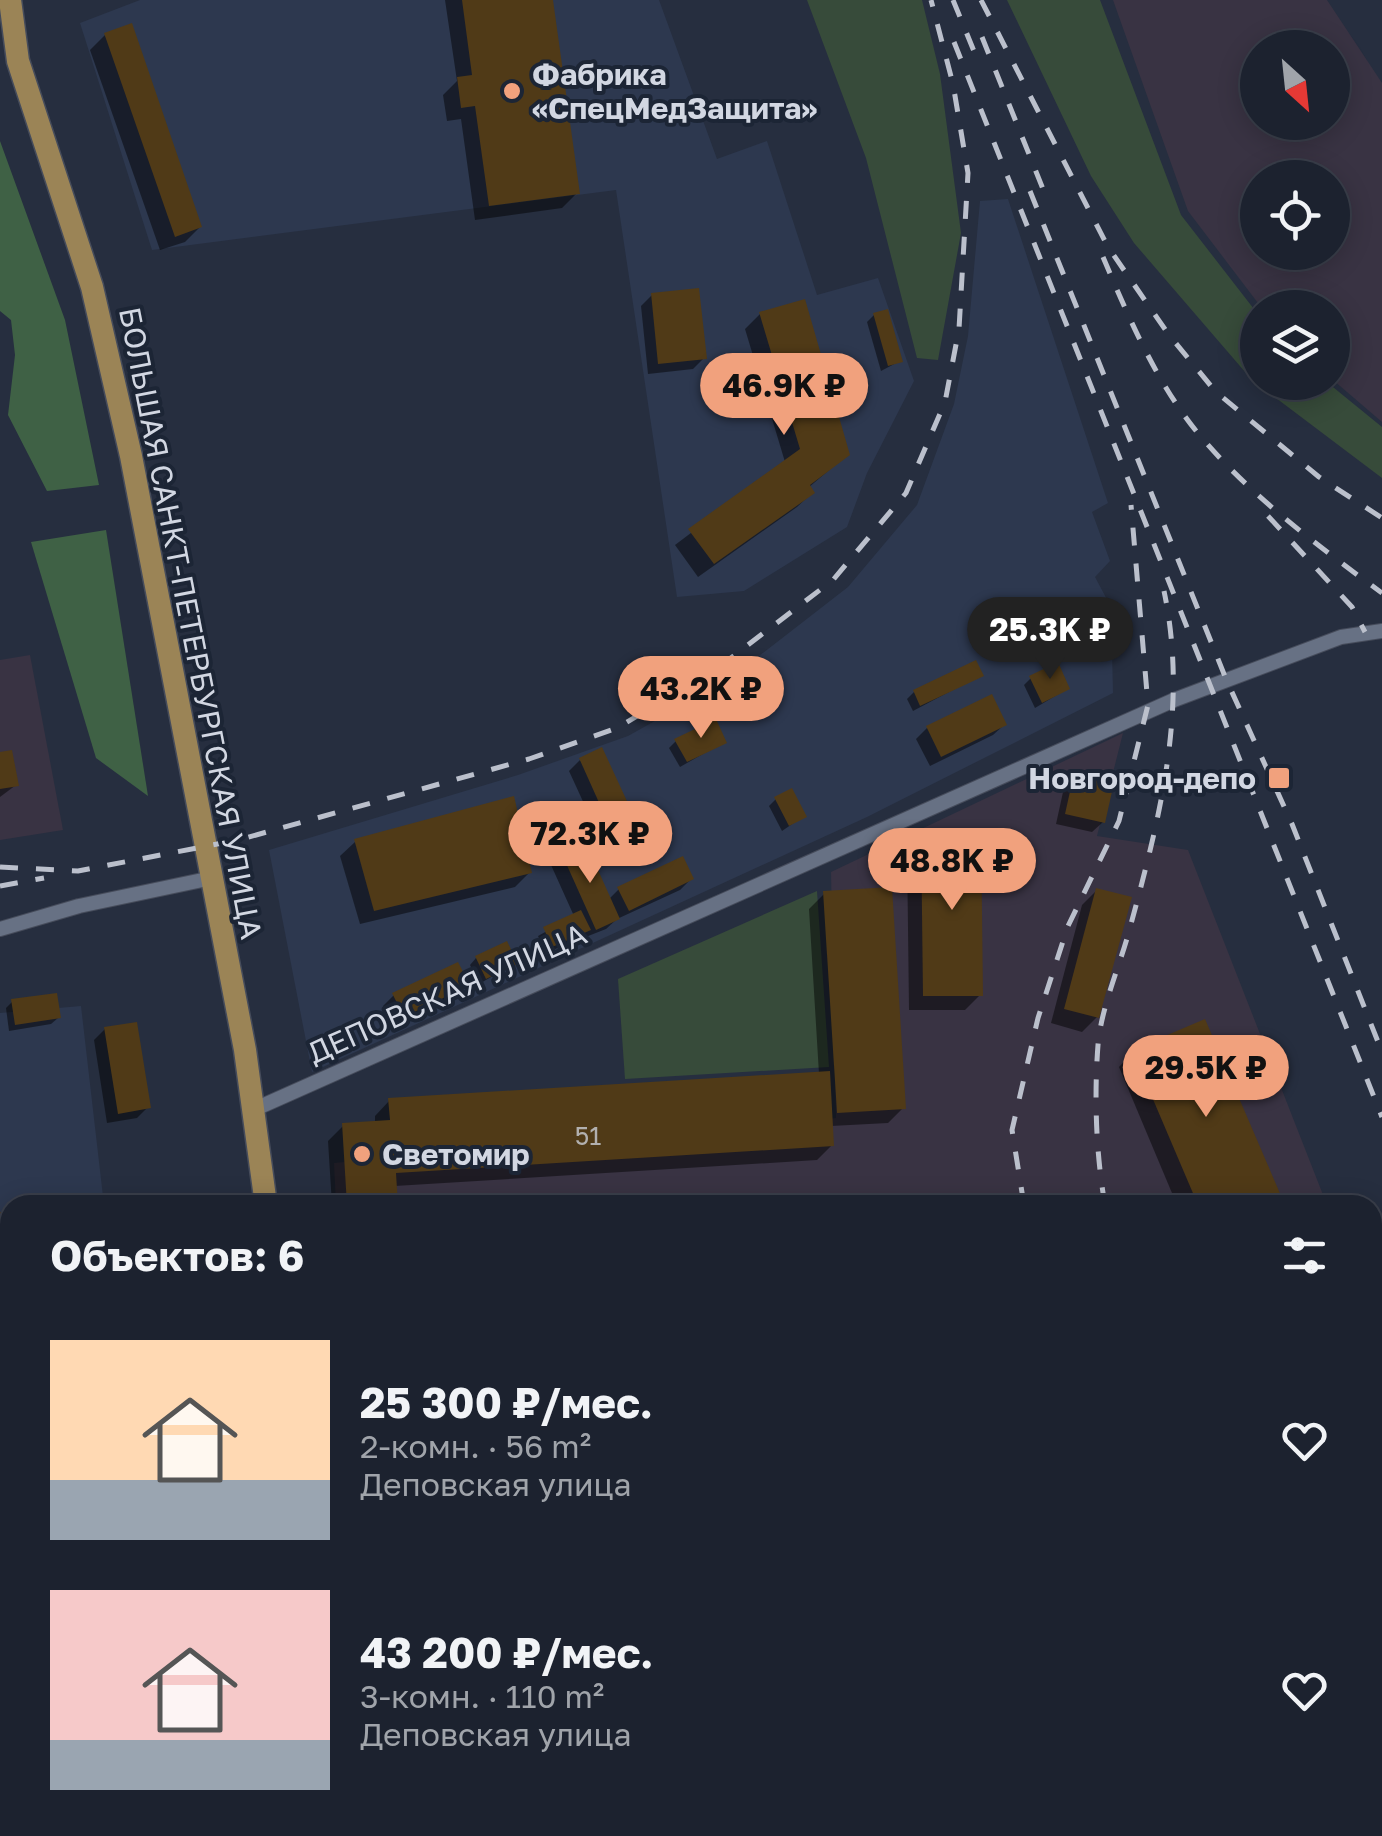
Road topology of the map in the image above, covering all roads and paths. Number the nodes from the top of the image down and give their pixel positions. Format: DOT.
graph roads {
  1 [pos="10,0"];
  2 [pos="0,36"];
  3 [pos="18,61"];
  4 [pos="1382,631"];
  5 [pos="212,878"];
  6 [pos="0,929"];
  7 [pos="254,1109"];
  8 [pos="265,1195"];
  1 -- 3 [label="main road, БОЛЬШАЯ САНКТ-ПЕТЕРБУРГСКАЯ УЛИЦА"];
  2 -- 3 [label="main road, БОЛЬШАЯ САНКТ-ПЕТЕРБУРГСКАЯ УЛИЦА"];
  3 -- 5 [label="main road, БОЛЬШАЯ САНКТ-ПЕТЕРБУРГСКАЯ УЛИЦА"];
  4 -- 7 [label="street, ДЕПОВСКАЯ УЛИЦА"];
  5 -- 6 [label="street"];
  5 -- 7 [label="main road, БОЛЬШАЯ САНКТ-ПЕТЕРБУРГСКАЯ УЛИЦА"];
  7 -- 8 [label="main road, БОЛЬШАЯ САНКТ-ПЕТЕРБУРГСКАЯ УЛИЦА"];
}
